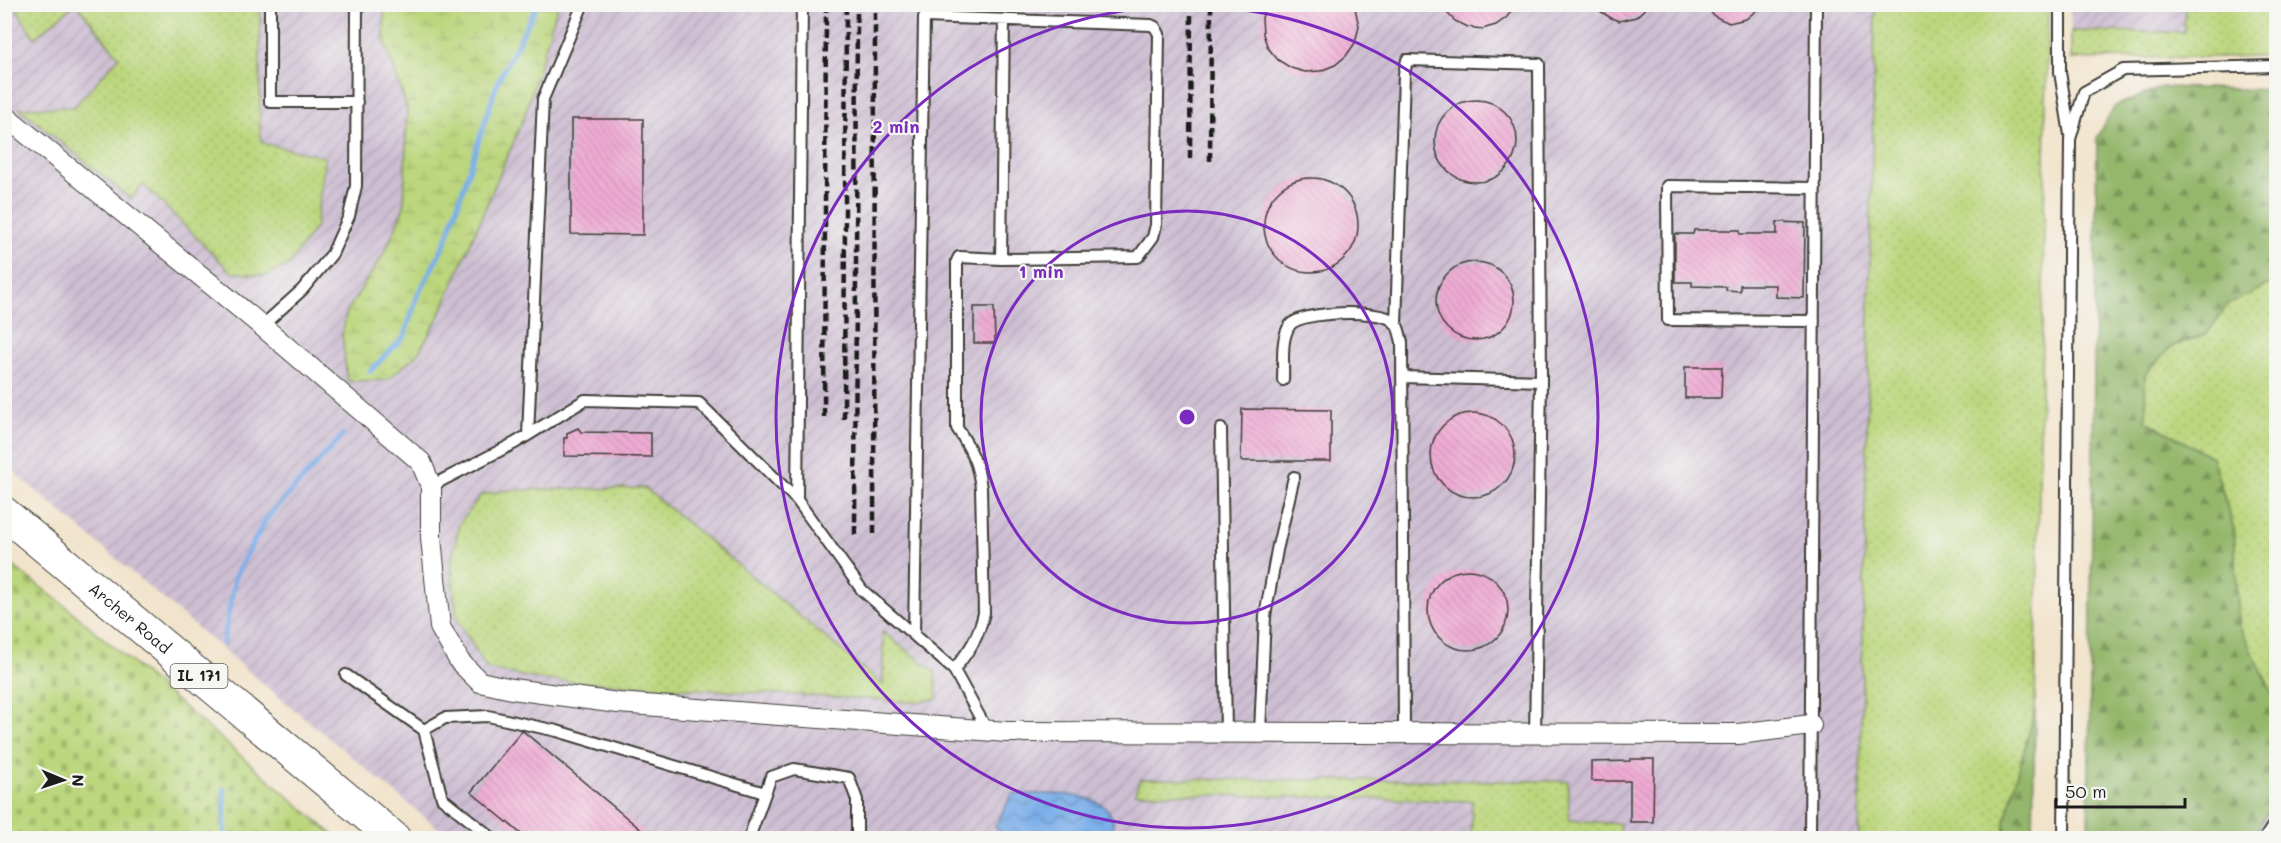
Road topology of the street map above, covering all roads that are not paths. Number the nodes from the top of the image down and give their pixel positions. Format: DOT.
graph roads {
  1 [pos="270,4"];
  2 [pos="357,4"];
  3 [pos="584,4"];
  4 [pos="802,4"];
  5 [pos="1816,4"];
  6 [pos="2060,4"];
  7 [pos="1004,20"];
  8 [pos="2277,66"];
  9 [pos="357,102"];
  10 [pos="4,115"];
  11 [pos="2070,139"];
  12 [pos="1815,188"];
  13 [pos="1001,259"];
  14 [pos="1814,321"];
  15 [pos="1396,325"];
  16 [pos="262,326"];
  17 [pos="1402,377"];
  18 [pos="1283,380"];
  19 [pos="1540,381"];
  20 [pos="1221,429"];
  21 [pos="528,435"];
  22 [pos="1294,477"];
  23 [pos="431,486"];
  24 [pos="797,500"];
  25 [pos="4,513"];
  26 [pos="914,635"];
  27 [pos="954,670"];
  28 [pos="346,675"];
  29 [pos="1811,725"];
  30 [pos="424,730"];
  31 [pos="987,730"];
  32 [pos="1226,732"];
  33 [pos="1260,733"];
  34 [pos="1404,733"];
  35 [pos="1535,734"];
  36 [pos="765,793"];
  37 [pos="2277,821"];
  38 [pos="394,838"];
  39 [pos="492,838"];
  40 [pos="749,838"];
  41 [pos="857,838"];
  42 [pos="1810,838"];
  43 [pos="2064,838"];
  44 [pos="2265,838"];
  1 -- 9 [label="lane"];
  2 -- 9 [label="lane"];
  3 -- 21 [label="lane"];
  4 -- 24 [label="lane"];
  5 -- 12 [label="lane"];
  6 -- 11 [label="lane"];
  7 -- 13 [label="lane"];
  7 -- 13 [label="lane"];
  7 -- 26 [label="lane"];
  8 -- 11 [label="lane"];
  9 -- 16 [label="lane"];
  10 -- 16 [label="street"];
  11 -- 43 [label="lane"];
  12 -- 14 [label="lane"];
  12 -- 14 [label="lane"];
  13 -- 27 [label="lane"];
  14 -- 29 [label="lane"];
  15 -- 17 [label="lane"];
  15 -- 18 [label="lane"];
  15 -- 19 [label="lane"];
  16 -- 23 [label="street"];
  17 -- 19 [label="lane"];
  17 -- 34 [label="lane"];
  19 -- 35 [label="lane"];
  20 -- 32 [label="lane"];
  21 -- 23 [label="lane"];
  21 -- 24 [label="lane"];
  22 -- 33 [label="lane"];
  23 -- 31 [label="street"];
  24 -- 26 [label="lane"];
  25 -- 38 [label="main road, Archer Road / IL 171"];
  26 -- 27 [label="lane"];
  27 -- 31 [label="lane"];
  28 -- 30 [label="lane"];
  29 -- 35 [label="street"];
  29 -- 42 [label="lane"];
  30 -- 36 [label="lane"];
  30 -- 39 [label="lane"];
  31 -- 32 [label="street"];
  32 -- 33 [label="street"];
  33 -- 34 [label="street"];
  34 -- 35 [label="street"];
  36 -- 40 [label="lane"];
  36 -- 41 [label="lane"];
  37 -- 44 [label="lane"];
}
